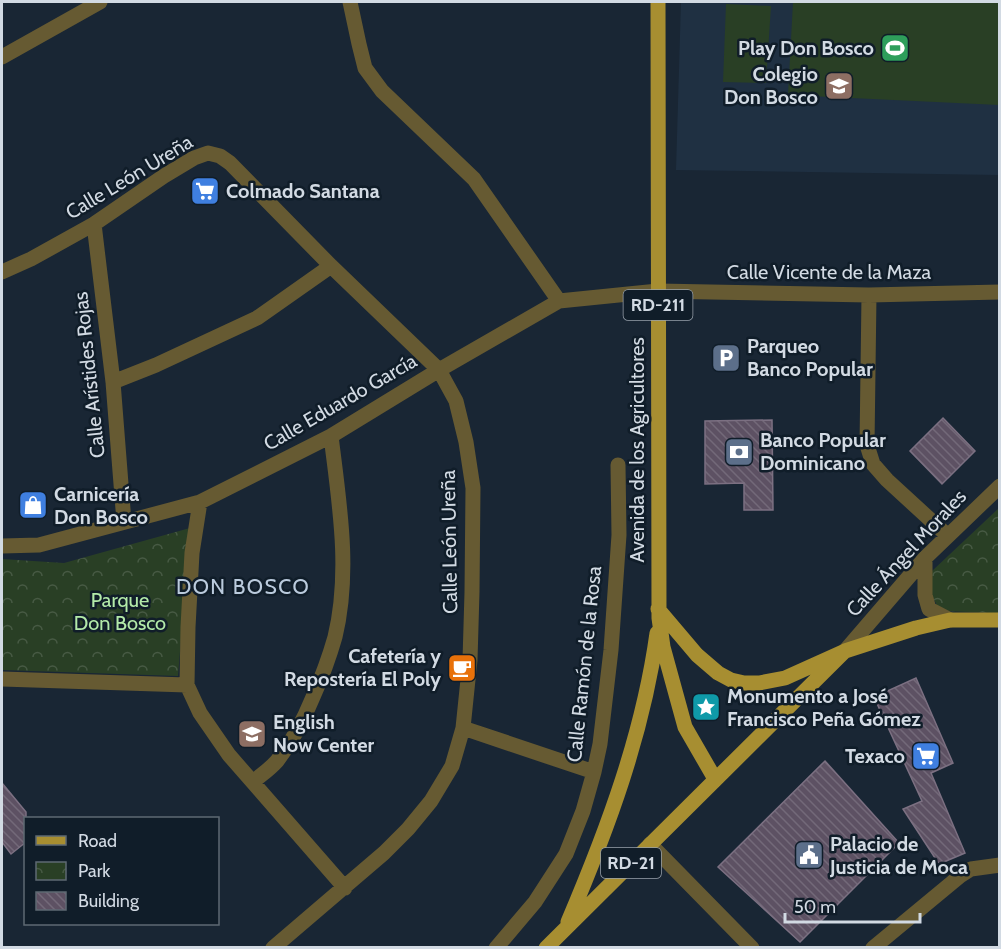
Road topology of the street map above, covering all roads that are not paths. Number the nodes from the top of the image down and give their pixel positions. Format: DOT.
graph roads {
  1 [pos="100,2"];
  2 [pos="350,2"];
  3 [pos="658,2"];
  4 [pos="74,7"];
  5 [pos="2,57"];
  6 [pos="94,224"];
  7 [pos="331,267"];
  8 [pos="2,272"];
  9 [pos="658,291"];
  10 [pos="999,292"];
  11 [pos="869,295"];
  12 [pos="559,301"];
  13 [pos="438,370"];
  14 [pos="113,382"];
  15 [pos="332,436"];
  16 [pos="618,465"];
  17 [pos="999,486"];
  18 [pos="200,502"];
  19 [pos="124,522"];
  20 [pos="948,536"];
  21 [pos="2,546"];
  22 [pos="925,558"];
  23 [pos="659,614"];
  24 [pos="950,620"];
  25 [pos="999,620"];
  26 [pos="845,651"];
  27 [pos="2,679"];
  28 [pos="187,685"];
  29 [pos="463,728"];
  30 [pos="594,772"];
  31 [pos="716,779"];
  32 [pos="253,782"];
  33 [pos="650,844"];
  34 [pos="999,865"];
  35 [pos="345,888"];
  36 [pos="565,929"];
  37 [pos="273,948"];
  38 [pos="496,948"];
  39 [pos="546,948"];
  40 [pos="752,948"];
  41 [pos="873,948"];
  1 -- 4 [label="street"];
  2 -- 12 [label="street"];
  3 -- 9 [label="main road, Avenida de los Agricultores / RD-211"];
  4 -- 5 [label="street"];
  6 -- 7 [label="street, Calle León Ureña"];
  6 -- 8 [label="street, Calle León Ureña"];
  6 -- 14 [label="street, Calle Arístides Rojas"];
  7 -- 13 [label="street, Calle León Ureña"];
  7 -- 14 [label="street"];
  9 -- 11 [label="street, Calle Vicente de la Maza"];
  9 -- 12 [label="street, Calle Eduardo García"];
  9 -- 23 [label="main road, Avenida de los Agricultores / RD-211"];
  10 -- 11 [label="street, Calle Vicente de la Maza"];
  11 -- 20 [label="street"];
  12 -- 13 [label="street, Calle Eduardo García"];
  13 -- 15 [label="street, Calle Eduardo García"];
  13 -- 29 [label="street, Calle León Ureña"];
  14 -- 19 [label="street, Calle Arístides Rojas"];
  15 -- 18 [label="street, Calle Eduardo García"];
  15 -- 32 [label="street"];
  16 -- 30 [label="street, Calle Ramón de la Rosa"];
  17 -- 20 [label="street, Calle Ángel Morales"];
  18 -- 19 [label="street, Calle Eduardo García"];
  18 -- 28 [label="street"];
  19 -- 21 [label="street, Calle Eduardo García"];
  20 -- 22 [label="street, Calle Ángel Morales"];
  22 -- 24 [label="street"];
  22 -- 26 [label="street, Calle Ángel Morales"];
  23 -- 26 [label="main road"];
  23 -- 31 [label="main road, Avenida de los Agricultores / RD-211"];
  23 -- 36 [label="main road"];
  24 -- 25 [label="main road, RD-21"];
  24 -- 26 [label="main road, RD-21"];
  26 -- 31 [label="main road, RD-21"];
  27 -- 28 [label="street"];
  28 -- 32 [label="street"];
  29 -- 30 [label="street"];
  29 -- 35 [label="street, Calle León Ureña"];
  30 -- 38 [label="street, Calle Ramón de la Rosa"];
  31 -- 33 [label="main road, RD-21"];
  32 -- 35 [label="street"];
  33 -- 36 [label="main road, RD-21"];
  33 -- 40 [label="street"];
  34 -- 41 [label="street"];
  35 -- 37 [label="street, Calle León Ureña"];
  36 -- 39 [label="main road, RD-21"];
}
